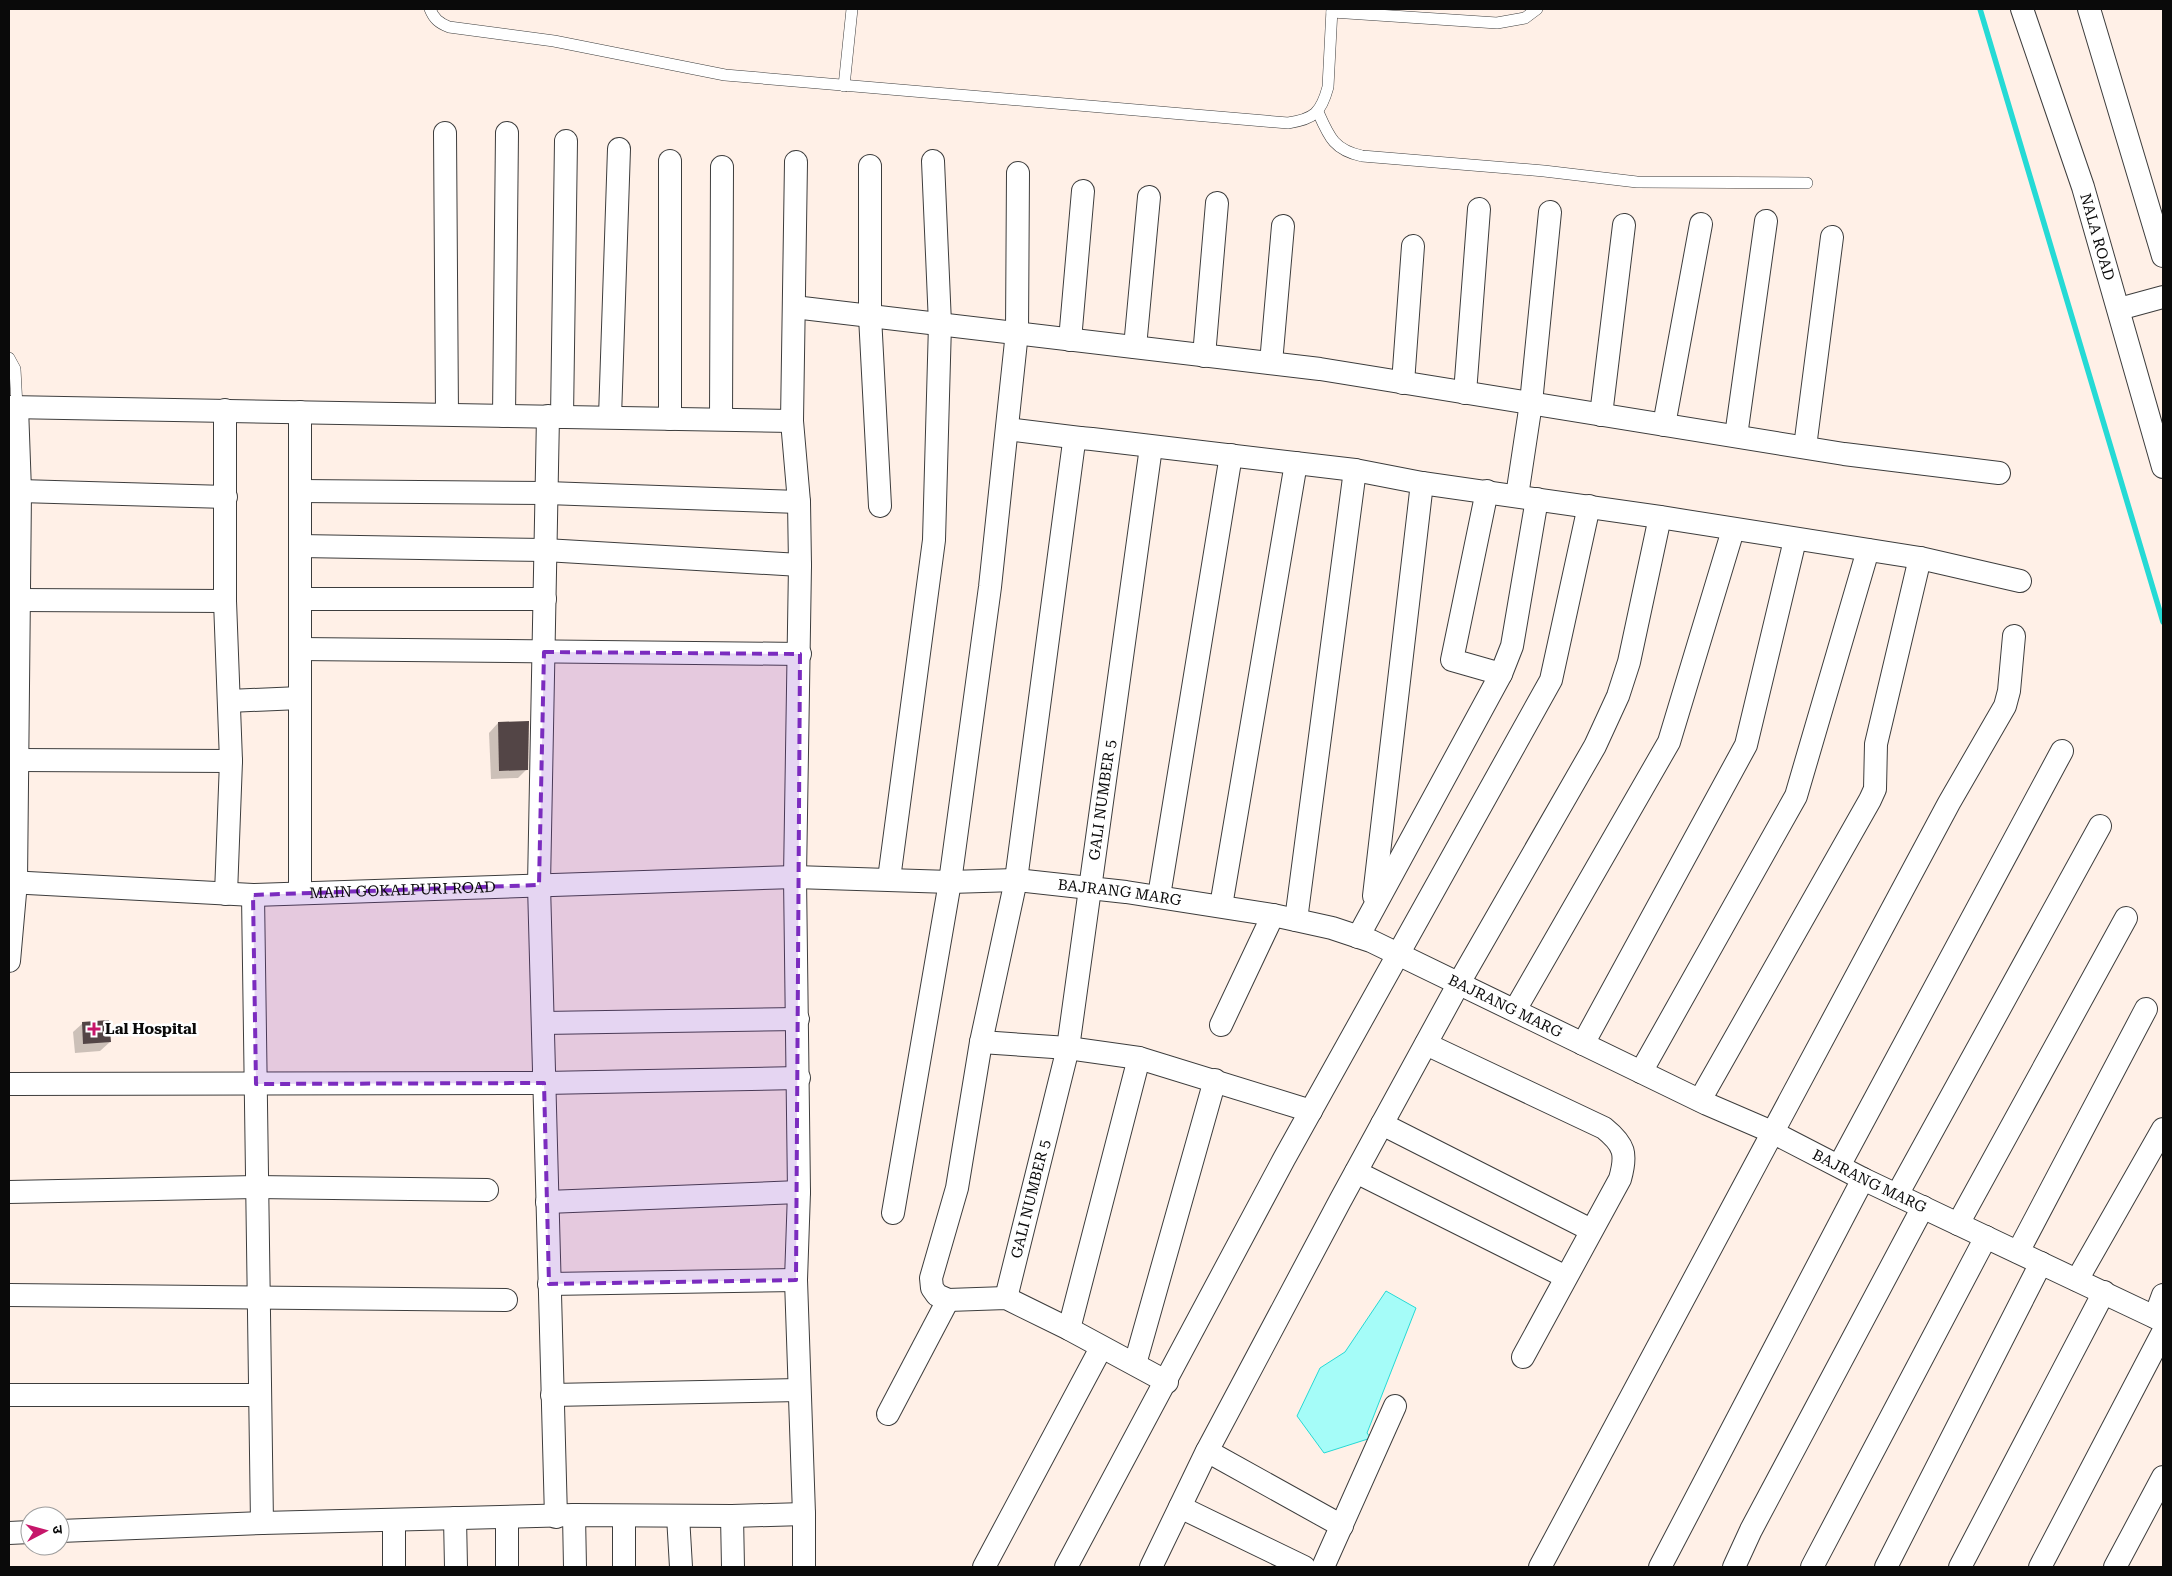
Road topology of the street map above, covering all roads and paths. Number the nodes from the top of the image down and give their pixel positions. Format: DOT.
graph roads {
  1 [pos="430,9"];
  2 [pos="852,9"];
  3 [pos="1536,9"];
  4 [pos="2022,9"];
  5 [pos="2089,9"];
  6 [pos="1332,10"];
  7 [pos="844,86"];
  8 [pos="1318,112"];
  9 [pos="445,133"];
  10 [pos="507,133"];
  11 [pos="566,142"];
  12 [pos="618,149"];
  13 [pos="670,161"];
  14 [pos="796,162"];
  15 [pos="933,162"];
  16 [pos="722,166"];
  17 [pos="870,166"];
  18 [pos="1018,173"];
  19 [pos="1807,183"];
  20 [pos="1082,191"];
  21 [pos="1149,197"];
  22 [pos="1217,203"];
  23 [pos="1479,209"];
  24 [pos="1550,212"];
  25 [pos="1766,220"];
  26 [pos="1701,224"];
  27 [pos="1624,225"];
  28 [pos="1283,226"];
  29 [pos="1832,237"];
  30 [pos="1413,246"];
  31 [pos="2163,256"];
  32 [pos="2163,297"];
  33 [pos="794,307"];
  34 [pos="2119,309"];
  35 [pos="870,316"];
  36 [pos="940,324"];
  37 [pos="1017,333"];
  38 [pos="1070,340"];
  39 [pos="1134,347"];
  40 [pos="1204,356"];
  41 [pos="9,358"];
  42 [pos="1271,363"];
  43 [pos="1403,383"];
  44 [pos="1465,393"];
  45 [pos="1531,403"];
  46 [pos="13,407"];
  47 [pos="225,410"];
  48 [pos="300,412"];
  49 [pos="447,414"];
  50 [pos="1601,415"];
  51 [pos="504,416"];
  52 [pos="555,417"];
  53 [pos="610,418"];
  54 [pos="670,419"];
  55 [pos="721,420"];
  56 [pos="792,421"];
  57 [pos="1664,425"];
  58 [pos="1007,429"];
  59 [pos="1736,436"];
  60 [pos="1080,438"];
  61 [pos="1151,447"];
  62 [pos="1805,448"];
  63 [pos="1232,455"];
  64 [pos="1296,463"];
  65 [pos="2163,467"];
  66 [pos="1355,470"];
  67 [pos="1998,473"];
  68 [pos="1422,482"];
  69 [pos="20,491"];
  70 [pos="300,491"];
  71 [pos="1487,491"];
  72 [pos="547,493"];
  73 [pos="226,497"];
  74 [pos="1527,497"];
  75 [pos="799,502"];
  76 [pos="880,506"];
  77 [pos="1589,506"];
  78 [pos="1660,517"];
  79 [pos="1733,530"];
  80 [pos="1796,540"];
  81 [pos="300,546"];
  82 [pos="545,550"];
  83 [pos="1868,550"];
  84 [pos="1920,558"];
  85 [pos="800,565"];
  86 [pos="2020,581"];
  87 [pos="300,599"];
  88 [pos="545,599"];
  89 [pos="18,600"];
  90 [pos="225,601"];
  91 [pos="2014,636"];
  92 [pos="300,649"];
  93 [pos="544,652"];
  94 [pos="800,654"];
  95 [pos="1501,674"];
  96 [pos="300,698"];
  97 [pos="229,701"];
  98 [pos="2062,751"];
  99 [pos="18,760"];
  100 [pos="231,761"];
  101 [pos="2100,826"];
  102 [pos="795,877"];
  103 [pos="888,879"];
  104 [pos="1016,880"];
  105 [pos="12,882"];
  106 [pos="950,882"];
  107 [pos="540,885"];
  108 [pos="1089,887"];
  109 [pos="300,893"];
  110 [pos="226,894"];
  111 [pos="253,894"];
  112 [pos="1159,896"];
  113 [pos="1221,906"];
  114 [pos="1373,906"];
  115 [pos="1273,915"];
  116 [pos="2126,918"];
  117 [pos="1296,920"];
  118 [pos="1358,937"];
  119 [pos="1398,954"];
  120 [pos="9,961"];
  121 [pos="1459,983"];
  122 [pos="2146,1009"];
  123 [pos="1515,1010"];
  124 [pos="798,1019"];
  125 [pos="543,1023"];
  126 [pos="1221,1025"];
  127 [pos="981,1042"];
  128 [pos="1426,1044"];
  129 [pos="1583,1044"];
  130 [pos="1068,1048"];
  131 [pos="1139,1058"];
  132 [pos="1641,1072"];
  133 [pos="799,1078"];
  134 [pos="1215,1080"];
  135 [pos="544,1082"];
  136 [pos="9,1084"];
  137 [pos="256,1084"];
  138 [pos="1700,1100"];
  139 [pos="1311,1111"];
  140 [pos="1382,1124"];
  141 [pos="2163,1129"];
  142 [pos="1772,1132"];
  143 [pos="1839,1166"];
  144 [pos="1356,1172"];
  145 [pos="1863,1179"];
  146 [pos="256,1186"];
  147 [pos="486,1190"];
  148 [pos="9,1192"];
  149 [pos="799,1192"];
  150 [pos="1897,1195"];
  151 [pos="547,1202"];
  152 [pos="1923,1207"];
  153 [pos="893,1213"];
  154 [pos="1958,1224"];
  155 [pos="1591,1230"];
  156 [pos="1986,1237"];
  157 [pos="2018,1252"];
  158 [pos="2041,1263"];
  159 [pos="1566,1277"];
  160 [pos="796,1280"];
  161 [pos="2077,1280"];
  162 [pos="549,1284"];
  163 [pos="2104,1292"];
  164 [pos="9,1295"];
  165 [pos="2163,1295"];
  166 [pos="258,1297"];
  167 [pos="1006,1298"];
  168 [pos="506,1300"];
  169 [pos="948,1300"];
  170 [pos="2161,1323"];
  171 [pos="1069,1329"];
  172 [pos="1101,1348"];
  173 [pos="1523,1357"];
  174 [pos="1135,1364"];
  175 [pos="1166,1382"];
  176 [pos="799,1390"];
  177 [pos="260,1395"];
  178 [pos="9,1396"];
  179 [pos="552,1396"];
  180 [pos="1395,1406"];
  181 [pos="888,1414"];
  182 [pos="1207,1451"];
  183 [pos="2163,1477"];
  184 [pos="1180,1507"];
  185 [pos="804,1514"];
  186 [pos="565,1516"];
  187 [pos="624,1516"];
  188 [pos="678,1516"];
  189 [pos="732,1516"];
  190 [pos="455,1518"];
  191 [pos="507,1518"];
  192 [pos="394,1520"];
  193 [pos="262,1523"];
  194 [pos="1342,1526"];
  195 [pos="70,1531"];
  196 [pos="394,1567"];
  197 [pos="456,1567"];
  198 [pos="507,1567"];
  199 [pos="575,1567"];
  200 [pos="624,1567"];
  201 [pos="681,1567"];
  202 [pos="733,1567"];
  203 [pos="804,1567"];
  204 [pos="984,1567"];
  205 [pos="1066,1567"];
  206 [pos="1151,1567"];
  207 [pos="1304,1567"];
  208 [pos="1323,1567"];
  209 [pos="1540,1567"];
  210 [pos="1660,1567"];
  211 [pos="1734,1567"];
  212 [pos="1812,1567"];
  213 [pos="1886,1567"];
  214 [pos="1960,1567"];
  215 [pos="2040,1567"];
  216 [pos="2115,1567"];
  1 -- 7 [label="lane"];
  2 -- 7 [label="lane"];
  3 -- 6 [label="lane"];
  4 -- 34 [label="street, NALA ROAD"];
  5 -- 31 [label="street"];
  6 -- 8 [label="lane"];
  7 -- 8 [label="lane"];
  8 -- 19 [label="lane"];
  9 -- 49 [label="street"];
  10 -- 51 [label="street"];
  11 -- 52 [label="street"];
  12 -- 53 [label="street"];
  13 -- 54 [label="street"];
  14 -- 33 [label="street"];
  15 -- 36 [label="street"];
  16 -- 55 [label="street"];
  17 -- 35 [label="street"];
  18 -- 37 [label="street"];
  20 -- 38 [label="street"];
  21 -- 39 [label="street"];
  22 -- 40 [label="street"];
  23 -- 44 [label="street"];
  24 -- 45 [label="street"];
  25 -- 59 [label="street"];
  26 -- 57 [label="street"];
  27 -- 50 [label="street"];
  28 -- 42 [label="street"];
  29 -- 62 [label="street"];
  30 -- 43 [label="street"];
  32 -- 34 [label="street"];
  33 -- 35 [label="street"];
  33 -- 56 [label="street"];
  34 -- 65 [label="street, NALA ROAD"];
  35 -- 36 [label="street"];
  35 -- 76 [label="street"];
  36 -- 37 [label="street"];
  36 -- 103 [label="street"];
  37 -- 38 [label="street"];
  37 -- 58 [label="street"];
  38 -- 39 [label="street"];
  39 -- 40 [label="street"];
  40 -- 42 [label="street"];
  41 -- 46 [label="lane"];
  42 -- 43 [label="street"];
  43 -- 44 [label="street"];
  44 -- 45 [label="street"];
  45 -- 50 [label="street"];
  45 -- 74 [label="street"];
  46 -- 47 [label="street"];
  46 -- 69 [label="street"];
  47 -- 48 [label="street"];
  47 -- 73 [label="street"];
  48 -- 49 [label="street"];
  48 -- 70 [label="street"];
  49 -- 51 [label="street"];
  50 -- 57 [label="street"];
  51 -- 52 [label="street"];
  52 -- 53 [label="street"];
  52 -- 72 [label="street"];
  53 -- 54 [label="street"];
  54 -- 55 [label="street"];
  55 -- 56 [label="street"];
  56 -- 75 [label="street"];
  57 -- 59 [label="street"];
  58 -- 60 [label="street"];
  58 -- 106 [label="street"];
  59 -- 62 [label="street"];
  60 -- 61 [label="street"];
  60 -- 104 [label="street"];
  61 -- 63 [label="street"];
  61 -- 108 [label="street, GALI NUMBER 5"];
  62 -- 67 [label="street"];
  63 -- 64 [label="street"];
  63 -- 112 [label="street"];
  64 -- 66 [label="street"];
  64 -- 113 [label="street"];
  66 -- 68 [label="street"];
  66 -- 117 [label="street"];
  68 -- 71 [label="street"];
  68 -- 114 [label="street"];
  69 -- 73 [label="street"];
  69 -- 89 [label="street"];
  70 -- 72 [label="street"];
  70 -- 81 [label="street"];
  71 -- 74 [label="street"];
  71 -- 95 [label="street"];
  72 -- 75 [label="street"];
  72 -- 82 [label="street"];
  73 -- 90 [label="street"];
  74 -- 77 [label="street"];
  74 -- 95 [label="street"];
  75 -- 85 [label="street"];
  77 -- 78 [label="street"];
  77 -- 119 [label="street"];
  78 -- 79 [label="street"];
  78 -- 121 [label="street"];
  79 -- 80 [label="street"];
  79 -- 123 [label="street"];
  80 -- 83 [label="street"];
  80 -- 129 [label="street"];
  81 -- 82 [label="street"];
  81 -- 87 [label="street"];
  82 -- 85 [label="street"];
  82 -- 88 [label="street"];
  83 -- 84 [label="street"];
  83 -- 132 [label="street"];
  84 -- 86 [label="street"];
  84 -- 138 [label="street"];
  85 -- 94 [label="street"];
  87 -- 88 [label="street"];
  87 -- 92 [label="street"];
  88 -- 93 [label="street"];
  89 -- 90 [label="street"];
  89 -- 99 [label="street"];
  90 -- 97 [label="street"];
  91 -- 142 [label="street"];
  92 -- 93 [label="street"];
  92 -- 96 [label="street"];
  93 -- 94 [label="street"];
  93 -- 107 [label="street"];
  94 -- 102 [label="street"];
  95 -- 114 [label="street"];
  96 -- 97 [label="street"];
  96 -- 109 [label="street"];
  97 -- 100 [label="street"];
  98 -- 143 [label="street"];
  99 -- 100 [label="street"];
  99 -- 105 [label="street"];
  100 -- 110 [label="street"];
  101 -- 150 [label="street"];
  102 -- 103 [label="street, BAJRANG MARG"];
  102 -- 107 [label="street, MAIN GOKALPURI ROAD"];
  102 -- 124 [label="street"];
  103 -- 106 [label="street, BAJRANG MARG"];
  104 -- 106 [label="street, BAJRANG MARG"];
  104 -- 108 [label="street, BAJRANG MARG"];
  104 -- 127 [label="street"];
  105 -- 110 [label="street, MAIN GOKALPURI ROAD"];
  105 -- 120 [label="street"];
  106 -- 153 [label="street"];
  107 -- 109 [label="street, MAIN GOKALPURI ROAD"];
  107 -- 125 [label="street"];
  108 -- 112 [label="street, BAJRANG MARG"];
  108 -- 130 [label="street, GALI NUMBER 5"];
  109 -- 111 [label="street, MAIN GOKALPURI ROAD"];
  110 -- 111 [label="street, MAIN GOKALPURI ROAD"];
  111 -- 137 [label="street"];
  112 -- 113 [label="street, BAJRANG MARG"];
  113 -- 115 [label="street, BAJRANG MARG"];
  114 -- 118 [label="street"];
  115 -- 117 [label="street, BAJRANG MARG"];
  115 -- 126 [label="street"];
  116 -- 154 [label="street"];
  117 -- 118 [label="street, BAJRANG MARG"];
  118 -- 119 [label="street, BAJRANG MARG"];
  119 -- 121 [label="street, BAJRANG MARG"];
  119 -- 139 [label="street"];
  121 -- 123 [label="street, BAJRANG MARG"];
  121 -- 128 [label="street"];
  122 -- 157 [label="street"];
  123 -- 129 [label="street, BAJRANG MARG"];
  124 -- 125 [label="street"];
  124 -- 133 [label="street"];
  125 -- 135 [label="street"];
  127 -- 130 [label="street"];
  127 -- 169 [label="street"];
  128 -- 140 [label="street"];
  128 -- 155 [label="street"];
  129 -- 132 [label="street, BAJRANG MARG"];
  130 -- 131 [label="street"];
  130 -- 167 [label="street, GALI NUMBER 5"];
  131 -- 134 [label="street"];
  131 -- 171 [label="street"];
  132 -- 138 [label="street, BAJRANG MARG"];
  133 -- 135 [label="street"];
  133 -- 149 [label="street"];
  134 -- 139 [label="street"];
  134 -- 174 [label="street"];
  135 -- 137 [label="street"];
  135 -- 151 [label="street"];
  136 -- 137 [label="street"];
  137 -- 146 [label="street"];
  138 -- 142 [label="street, BAJRANG MARG"];
  139 -- 175 [label="street"];
  140 -- 144 [label="street"];
  140 -- 155 [label="street"];
  141 -- 161 [label="street"];
  142 -- 143 [label="street, BAJRANG MARG"];
  142 -- 209 [label="street"];
  143 -- 145 [label="street, BAJRANG MARG"];
  144 -- 159 [label="street"];
  144 -- 182 [label="street"];
  145 -- 150 [label="street, BAJRANG MARG"];
  145 -- 210 [label="street"];
  146 -- 147 [label="street"];
  146 -- 148 [label="street"];
  146 -- 166 [label="street"];
  149 -- 151 [label="street"];
  149 -- 160 [label="street"];
  150 -- 152 [label="street, BAJRANG MARG"];
  151 -- 162 [label="street"];
  152 -- 154 [label="street, BAJRANG MARG"];
  152 -- 211 [label="street"];
  154 -- 156 [label="street, BAJRANG MARG"];
  155 -- 159 [label="street"];
  156 -- 157 [label="street, BAJRANG MARG"];
  156 -- 212 [label="street"];
  157 -- 158 [label="street, BAJRANG MARG"];
  158 -- 161 [label="street, BAJRANG MARG"];
  158 -- 213 [label="street"];
  159 -- 173 [label="street"];
  160 -- 162 [label="street"];
  160 -- 176 [label="street"];
  161 -- 163 [label="street, BAJRANG MARG"];
  162 -- 179 [label="street"];
  163 -- 170 [label="street, BAJRANG MARG"];
  163 -- 214 [label="street"];
  164 -- 166 [label="street"];
  165 -- 170 [label="street"];
  166 -- 168 [label="street"];
  166 -- 177 [label="street"];
  167 -- 169 [label="street"];
  167 -- 171 [label="street"];
  169 -- 181 [label="street"];
  170 -- 215 [label="street"];
  171 -- 172 [label="street"];
  172 -- 174 [label="street"];
  172 -- 204 [label="street"];
  174 -- 175 [label="street"];
  175 -- 205 [label="street"];
  176 -- 179 [label="street"];
  176 -- 185 [label="street"];
  177 -- 178 [label="street"];
  177 -- 193 [label="street"];
  179 -- 186 [label="street"];
  180 -- 194 [label="street"];
  182 -- 184 [label="street"];
  182 -- 194 [label="street"];
  183 -- 216 [label="street"];
  184 -- 206 [label="street"];
  184 -- 207 [label="street"];
  185 -- 189 [label="street"];
  185 -- 203 [label="street"];
  186 -- 187 [label="street"];
  186 -- 191 [label="street"];
  186 -- 199 [label="street"];
  187 -- 188 [label="street"];
  187 -- 200 [label="street"];
  188 -- 189 [label="street"];
  188 -- 201 [label="street"];
  189 -- 202 [label="street"];
  190 -- 191 [label="street"];
  190 -- 192 [label="street"];
  190 -- 197 [label="street"];
  191 -- 198 [label="street"];
  192 -- 193 [label="street"];
  192 -- 196 [label="street"];
  193 -- 195 [label="street"];
  194 -- 208 [label="street"];
}
